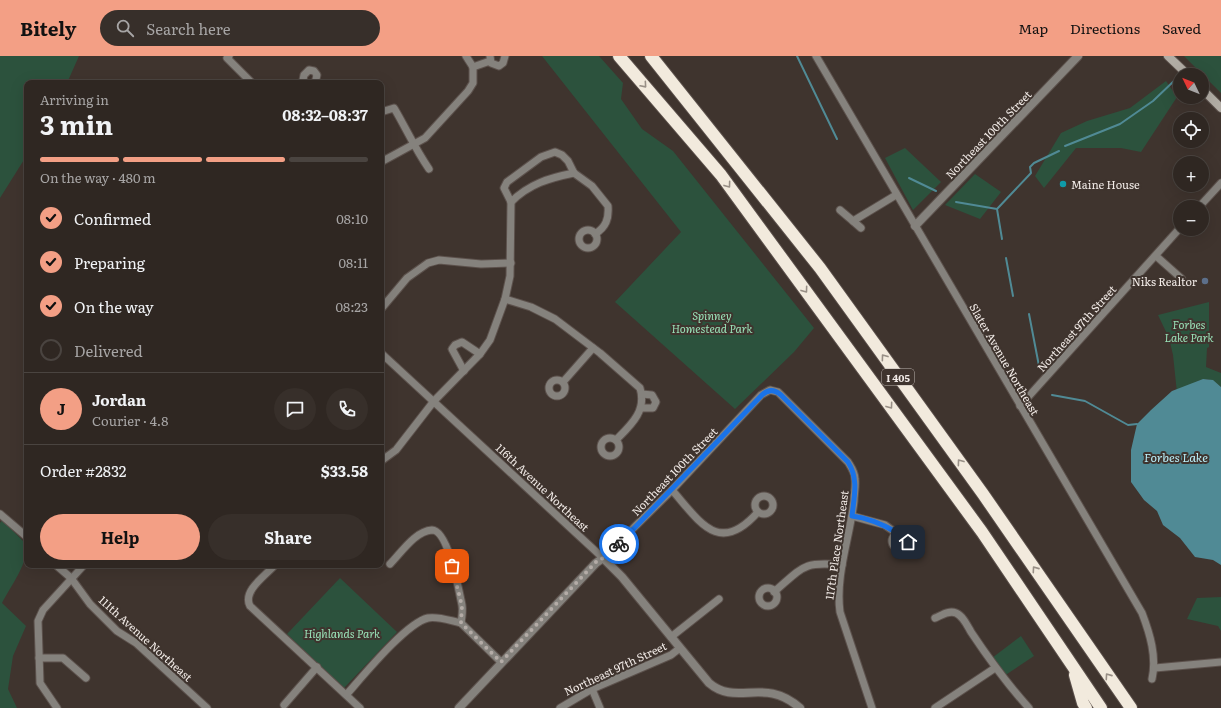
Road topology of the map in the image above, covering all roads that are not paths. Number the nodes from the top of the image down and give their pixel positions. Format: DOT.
graph roads {
  1 [pos="466,56"];
  2 [pos="505,56"];
  3 [pos="619,56"];
  4 [pos="651,56"];
  5 [pos="816,56"];
  6 [pos="1078,56"];
  7 [pos="1168,56"];
  8 [pos="228,57"];
  9 [pos="490,58"];
  10 [pos="473,66"];
  11 [pos="1181,68"];
  12 [pos="249,80"];
  13 [pos="304,80"];
  14 [pos="316,80"];
  15 [pos="1209,96"];
  16 [pos="1221,108"];
  17 [pos="384,111"];
  18 [pos="413,145"];
  19 [pos="384,160"];
  20 [pos="429,169"];
  21 [pos="574,173"];
  22 [pos="1221,183"];
  23 [pos="896,194"];
  24 [pos="1205,200"];
  25 [pos="511,202"];
  26 [pos="840,210"];
  27 [pos="853,221"];
  28 [pos="915,226"];
  29 [pos="861,228"];
  30 [pos="595,234"];
  31 [pos="1173,236"];
  32 [pos="1156,256"];
  33 [pos="511,263"];
  34 [pos="1182,279"];
  35 [pos="505,299"];
  36 [pos="384,305"];
  37 [pos="593,348"];
  38 [pos="480,354"];
  39 [pos="384,357"];
  40 [pos="464,371"];
  41 [pos="563,382"];
  42 [pos="773,391"];
  43 [pos="434,401"];
  44 [pos="641,401"];
  45 [pos="1020,406"];
  46 [pos="616,440"];
  47 [pos="384,459"];
  48 [pos="672,490"];
  49 [pos="758,512"];
  50 [pos="0,514"];
  51 [pos="852,516"];
  52 [pos="896,533"];
  53 [pos="24,534"];
  54 [pos="603,558"];
  55 [pos="390,564"];
  56 [pos="842,565"];
  57 [pos="59,568"];
  58 [pos="81,568"];
  59 [pos="273,568"];
  60 [pos="71,578"];
  61 [pos="774,592"];
  62 [pos="719,599"];
  63 [pos="935,618"];
  64 [pos="461,623"];
  65 [pos="671,637"];
  66 [pos="680,648"];
  67 [pos="39,658"];
  68 [pos="501,662"];
  69 [pos="1221,662"];
  70 [pos="1072,664"];
  71 [pos="317,667"];
  72 [pos="995,668"];
  73 [pos="1155,668"];
  74 [pos="86,678"];
  75 [pos="1152,679"];
  76 [pos="592,689"];
  77 [pos="346,694"];
  78 [pos="284,705"];
  79 [pos="57,708"];
  80 [pos="207,708"];
  81 [pos="360,708"];
  82 [pos="459,708"];
  83 [pos="560,708"];
  84 [pos="600,708"];
  85 [pos="800,708"];
  86 [pos="872,708"];
  87 [pos="935,708"];
  88 [pos="1029,708"];
  89 [pos="1086,708"];
  90 [pos="1101,708"];
  91 [pos="1130,708"];
  1 -- 10 [label="street"];
  2 -- 9 [label="street"];
  3 -- 70 [label="highway, I 405, one-way"];
  91 -- 4 [label="highway, I 405, one-way"];
  5 -- 23 [label="street, Slater Avenue Northeast"];
  6 -- 28 [label="street, Northeast 100th Street"];
  7 -- 11 [label="main road"];
  8 -- 12 [label="street"];
  9 -- 10 [label="street"];
  10 -- 18 [label="street"];
  13 -- 14 [label="street"];
  15 -- 16 [label="main road"];
  17 -- 18 [label="street"];
  18 -- 19 [label="street"];
  18 -- 20 [label="street"];
  21 -- 25 [label="street"];
  21 -- 25 [label="street"];
  21 -- 30 [label="street"];
  22 -- 24 [label="street"];
  23 -- 27 [label="street"];
  23 -- 28 [label="street, Slater Avenue Northeast"];
  25 -- 33 [label="street"];
  26 -- 27 [label="street"];
  27 -- 29 [label="street"];
  28 -- 45 [label="street, Slater Avenue Northeast"];
  31 -- 32 [label="street, Northeast 97th Street"];
  32 -- 34 [label="street"];
  32 -- 45 [label="street, Northeast 97th Street"];
  33 -- 35 [label="street"];
  33 -- 36 [label="street"];
  35 -- 37 [label="street"];
  35 -- 38 [label="street"];
  37 -- 41 [label="street"];
  37 -- 44 [label="street"];
  38 -- 40 [label="street"];
  38 -- 40 [label="street"];
  39 -- 43 [label="street, 116th Avenue Northeast"];
  40 -- 43 [label="street"];
  42 -- 48 [label="street, Northeast 100th Street"];
  42 -- 51 [label="street, 117th Place Northeast"];
  43 -- 47 [label="street"];
  43 -- 54 [label="street, 116th Avenue Northeast"];
  44 -- 44 [label="street"];
  44 -- 46 [label="street"];
  45 -- 73 [label="street, Slater Avenue Northeast"];
  48 -- 49 [label="street"];
  48 -- 54 [label="street, Northeast 100th Street"];
  50 -- 53 [label="street"];
  51 -- 52 [label="street"];
  51 -- 56 [label="street, 117th Place Northeast"];
  54 -- 65 [label="street, 116th Avenue Northeast"];
  54 -- 68 [label="street, Northeast 100th Street"];
  55 -- 64 [label="street"];
  56 -- 61 [label="street"];
  56 -- 86 [label="street, 117th Place Northeast"];
  57 -- 60 [label="street, 111th Avenue Northeast"];
  58 -- 60 [label="street"];
  59 -- 71 [label="street"];
  60 -- 67 [label="street"];
  60 -- 80 [label="street, 111th Avenue Northeast"];
  62 -- 65 [label="street"];
  63 -- 72 [label="street"];
  64 -- 68 [label="street"];
  64 -- 77 [label="street"];
  65 -- 66 [label="street, 116th Avenue Northeast"];
  66 -- 76 [label="street, Northeast 97th Street"];
  66 -- 85 [label="street, 116th Avenue Northeast"];
  67 -- 74 [label="street"];
  67 -- 79 [label="street"];
  68 -- 82 [label="street, Northeast 100th Street"];
  69 -- 73 [label="street"];
  70 -- 89 [label="highway"];
  70 -- 90 [label="highway, I 405"];
  71 -- 77 [label="street"];
  71 -- 78 [label="street"];
  72 -- 87 [label="street"];
  72 -- 88 [label="street"];
  73 -- 75 [label="street, Slater Avenue Northeast"];
  76 -- 83 [label="street, Northeast 97th Street"];
  76 -- 84 [label="street"];
  77 -- 81 [label="street"];
}
